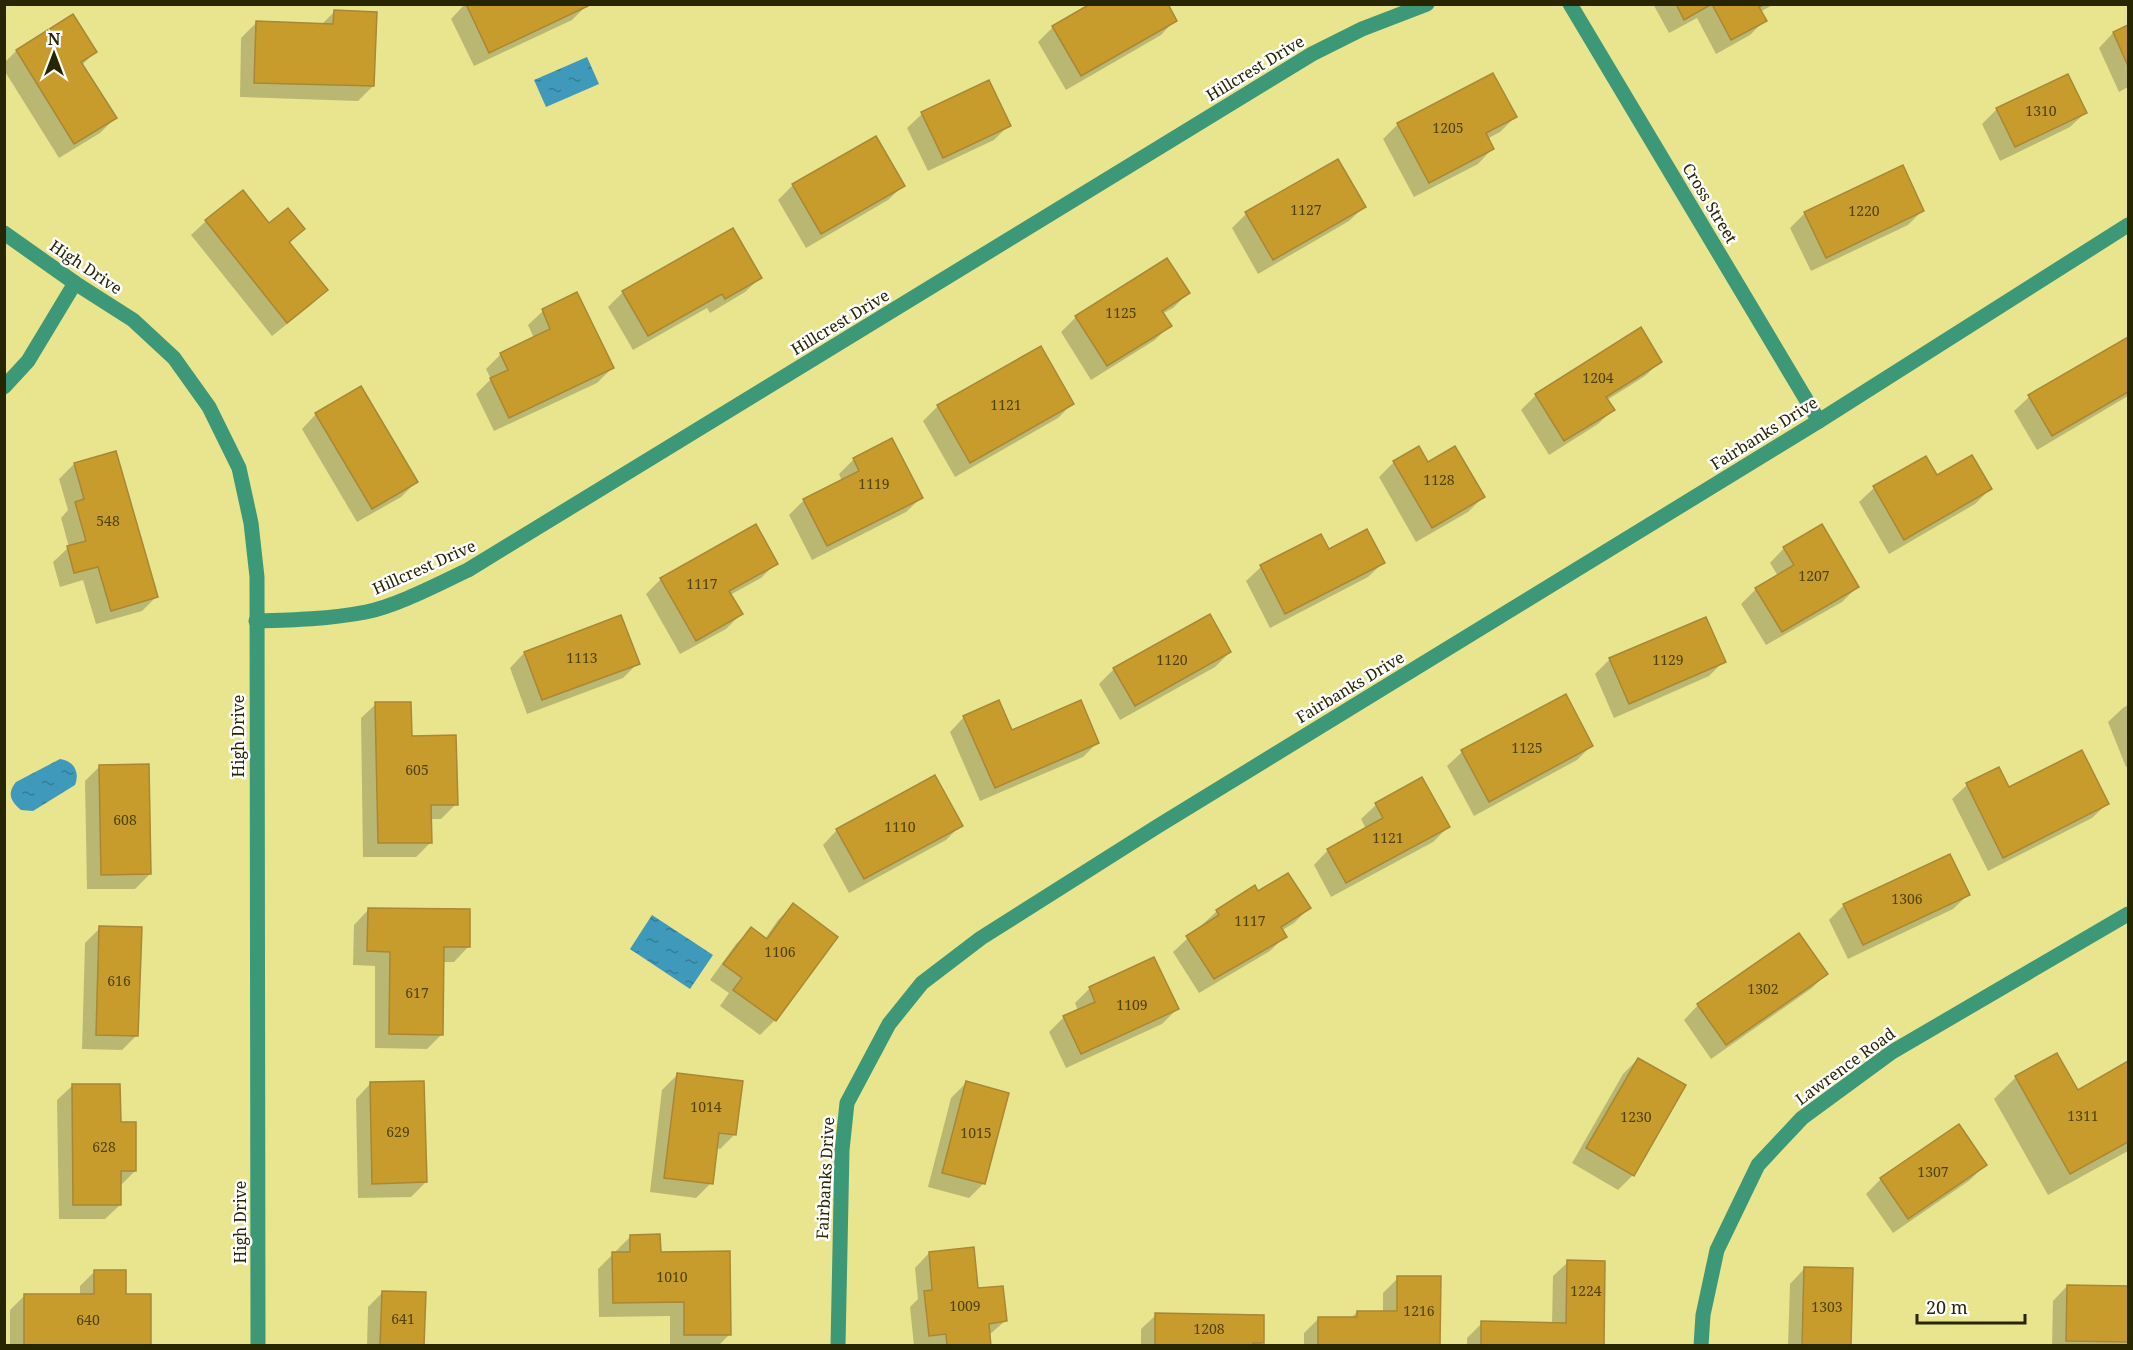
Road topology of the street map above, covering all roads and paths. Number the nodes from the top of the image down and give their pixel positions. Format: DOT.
graph roads {
  1 [pos="1427,4"];
  2 [pos="1570,4"];
  3 [pos="2128,225"];
  4 [pos="4,233"];
  5 [pos="75,283"];
  6 [pos="4,387"];
  7 [pos="1819,421"];
  8 [pos="256,621"];
  9 [pos="2128,914"];
  10 [pos="258,1346"];
  11 [pos="838,1346"];
  12 [pos="1701,1346"];
  1 -- 8 [label="street, Hillcrest Drive"];
  2 -- 7 [label="street, Cross Street"];
  3 -- 7 [label="street, Fairbanks Drive"];
  4 -- 5 [label="street, High Drive"];
  5 -- 6 [label="street"];
  5 -- 8 [label="street, High Drive"];
  7 -- 11 [label="street, Fairbanks Drive"];
  8 -- 10 [label="street, High Drive"];
  9 -- 12 [label="street, Lawrence Road"];
}
